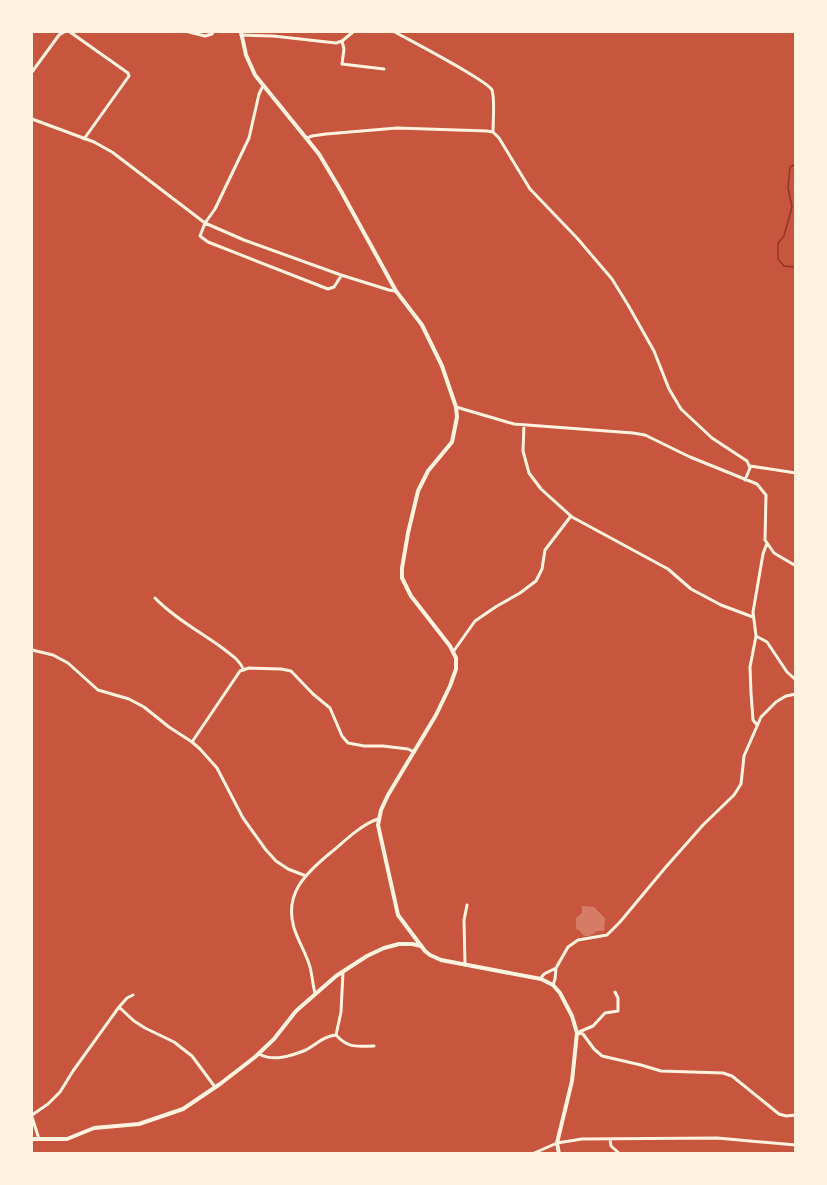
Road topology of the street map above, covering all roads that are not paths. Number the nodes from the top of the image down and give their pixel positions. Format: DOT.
graph roads {
  1 [pos="64,32"];
  2 [pos="70,32"];
  3 [pos="189,32"];
  4 [pos="213,32"];
  5 [pos="352,32"];
  6 [pos="395,32"];
  7 [pos="241,33"];
  8 [pos="342,41"];
  9 [pos="384,69"];
  10 [pos="32,72"];
  11 [pos="263,86"];
  12 [pos="32,119"];
  13 [pos="493,132"];
  14 [pos="307,138"];
  15 [pos="84,139"];
  16 [pos="205,223"];
  17 [pos="341,275"];
  18 [pos="396,291"];
  19 [pos="456,407"];
  20 [pos="524,425"];
  21 [pos="749,466"];
  22 [pos="795,473"];
  23 [pos="745,480"];
  24 [pos="571,516"];
  25 [pos="767,543"];
  26 [pos="795,566"];
  27 [pos="155,598"];
  28 [pos="753,617"];
  29 [pos="756,636"];
  30 [pos="32,650"];
  31 [pos="453,652"];
  32 [pos="244,670"];
  33 [pos="795,680"];
  34 [pos="795,694"];
  35 [pos="757,725"];
  36 [pos="192,742"];
  37 [pos="414,752"];
  38 [pos="378,819"];
  39 [pos="306,876"];
  40 [pos="467,905"];
  41 [pos="421,946"];
  42 [pos="465,965"];
  43 [pos="556,968"];
  44 [pos="343,972"];
  45 [pos="541,979"];
  46 [pos="553,985"];
  47 [pos="615,992"];
  48 [pos="315,994"];
  49 [pos="133,995"];
  50 [pos="119,1007"];
  51 [pos="577,1033"];
  52 [pos="336,1035"];
  53 [pos="374,1046"];
  54 [pos="259,1054"];
  55 [pos="215,1088"];
  56 [pos="795,1115"];
  57 [pos="32,1116"];
  58 [pos="32,1139"];
  59 [pos="39,1139"];
  60 [pos="610,1139"];
  61 [pos="557,1143"];
  62 [pos="795,1145"];
  63 [pos="532,1154"];
  64 [pos="558,1154"];
  65 [pos="620,1154"];
  1 -- 10 [label="street"];
  2 -- 15 [label="street"];
  3 -- 4 [label="street"];
  5 -- 8 [label="street"];
  6 -- 13 [label="street"];
  7 -- 8 [label="street"];
  7 -- 11 [label="main road"];
  8 -- 9 [label="street"];
  11 -- 14 [label="main road"];
  11 -- 16 [label="street"];
  12 -- 15 [label="street"];
  13 -- 14 [label="street"];
  13 -- 21 [label="street"];
  14 -- 18 [label="main road"];
  15 -- 16 [label="street"];
  16 -- 17 [label="street"];
  16 -- 17 [label="street"];
  17 -- 18 [label="street"];
  18 -- 19 [label="main road"];
  19 -- 20 [label="street"];
  19 -- 31 [label="main road"];
  20 -- 23 [label="street"];
  20 -- 24 [label="street"];
  21 -- 22 [label="street"];
  21 -- 23 [label="street"];
  23 -- 25 [label="street"];
  24 -- 28 [label="street"];
  24 -- 31 [label="street"];
  25 -- 26 [label="street"];
  25 -- 28 [label="street"];
  27 -- 32 [label="street"];
  28 -- 29 [label="street"];
  29 -- 33 [label="street"];
  29 -- 35 [label="street"];
  30 -- 36 [label="street"];
  31 -- 37 [label="main road"];
  32 -- 36 [label="street"];
  32 -- 37 [label="street"];
  34 -- 35 [label="street"];
  35 -- 43 [label="street"];
  36 -- 39 [label="street"];
  37 -- 38 [label="main road"];
  38 -- 39 [label="street"];
  38 -- 41 [label="main road"];
  39 -- 48 [label="street"];
  40 -- 42 [label="street"];
  41 -- 42 [label="main road"];
  41 -- 44 [label="main road"];
  42 -- 45 [label="main road"];
  43 -- 45 [label="street"];
  43 -- 46 [label="street"];
  44 -- 48 [label="main road"];
  44 -- 52 [label="street"];
  45 -- 46 [label="main road"];
  46 -- 51 [label="main road"];
  47 -- 51 [label="street"];
  48 -- 54 [label="main road"];
  49 -- 50 [label="street"];
  50 -- 55 [label="street"];
  50 -- 57 [label="street"];
  51 -- 56 [label="street"];
  51 -- 61 [label="main road"];
  52 -- 53 [label="street"];
  52 -- 54 [label="street"];
  54 -- 55 [label="main road"];
  55 -- 59 [label="main road"];
  57 -- 59 [label="street"];
  58 -- 59 [label="main road"];
  60 -- 61 [label="street"];
  60 -- 62 [label="street"];
  60 -- 65 [label="street"];
  61 -- 63 [label="street"];
  61 -- 64 [label="main road"];
}
